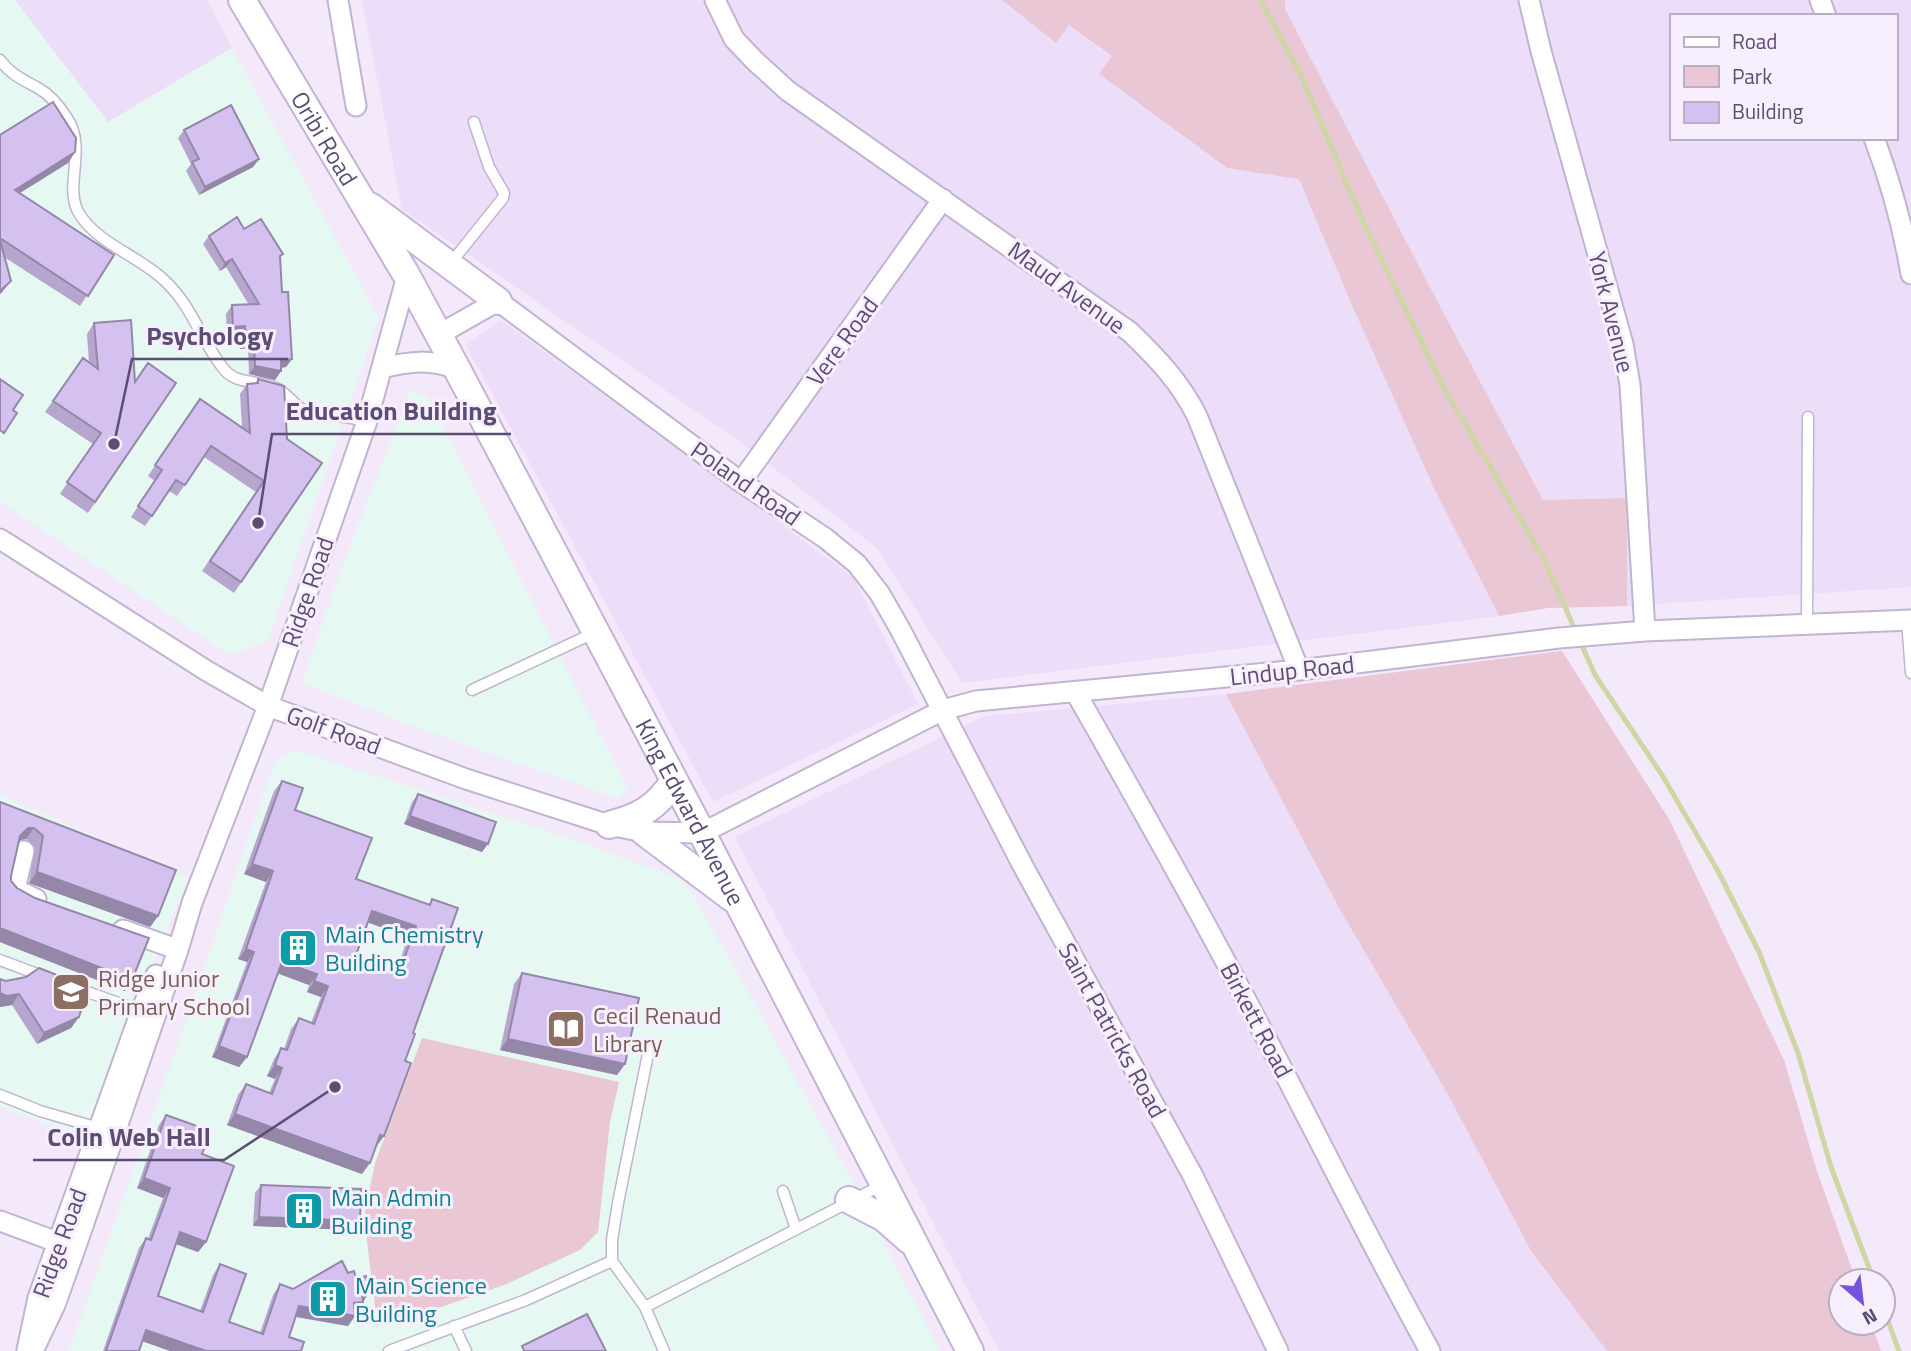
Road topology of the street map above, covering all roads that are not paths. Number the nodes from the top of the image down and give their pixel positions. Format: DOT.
graph roads {
  1 [pos="242,0"];
  2 [pos="338,0"];
  3 [pos="715,0"];
  4 [pos="1529,0"];
  5 [pos="0,60"];
  6 [pos="356,106"];
  7 [pos="474,122"];
  8 [pos="1875,140"];
  9 [pos="358,196"];
  10 [pos="943,199"];
  11 [pos="449,265"];
  12 [pos="1911,274"];
  13 [pos="407,276"];
  14 [pos="498,301"];
  15 [pos="438,335"];
  16 [pos="382,368"];
  17 [pos="457,369"];
  18 [pos="1808,417"];
  19 [pos="367,421"];
  20 [pos="741,482"];
  21 [pos="1,542"];
  22 [pos="1909,620"];
  23 [pos="1807,625"];
  24 [pos="1645,631"];
  25 [pos="596,632"];
  26 [pos="1299,670"];
  27 [pos="1911,673"];
  28 [pos="472,690"];
  29 [pos="1076,693"];
  30 [pos="268,706"];
  31 [pos="943,710"];
  32 [pos="674,781"];
  33 [pos="610,825"];
  34 [pos="644,832"];
  35 [pos="702,833"];
  36 [pos="24,851"];
  37 [pos="192,903"];
  38 [pos="56,906"];
  39 [pos="741,906"];
  40 [pos="102,923"];
  41 [pos="169,946"];
  42 [pos="0,960"];
  43 [pos="141,1011"];
  44 [pos="650,1044"];
  45 [pos="0,1095"];
  46 [pos="108,1130"];
  47 [pos="885,1183"];
  48 [pos="783,1191"];
  49 [pos="849,1200"];
  50 [pos="0,1221"];
  51 [pos="796,1229"];
  52 [pos="67,1246"];
  53 [pos="920,1252"];
  54 [pos="612,1261"];
  55 [pos="645,1307"];
  56 [pos="454,1326"];
  57 [pos="26,1351"];
  58 [pos="33,1351"];
  59 [pos="389,1351"];
  60 [pos="466,1351"];
  61 [pos="664,1351"];
  62 [pos="970,1351"];
  63 [pos="1278,1351"];
  64 [pos="1430,1351"];
  1 -- 9 [label="street, Oribi Road"];
  2 -- 6 [label="street"];
  3 -- 10 [label="street, Maud Avenue"];
  4 -- 24 [label="street, York Avenue"];
  5 -- 19 [label="lane"];
  7 -- 11 [label="lane"];
  8 -- 12 [label="street"];
  9 -- 11 [label="street"];
  9 -- 13 [label="street, Oribi Road"];
  10 -- 20 [label="street, Vere Road"];
  10 -- 26 [label="street, Maud Avenue"];
  11 -- 14 [label="street"];
  13 -- 15 [label="street, King Edward Avenue"];
  13 -- 16 [label="street, Ridge Road"];
  14 -- 15 [label="street"];
  14 -- 20 [label="street, Poland Road"];
  15 -- 17 [label="street, King Edward Avenue"];
  16 -- 17 [label="street"];
  16 -- 19 [label="street, Ridge Road"];
  17 -- 25 [label="street, King Edward Avenue"];
  18 -- 23 [label="lane"];
  19 -- 30 [label="street, Ridge Road"];
  20 -- 31 [label="street, Poland Road"];
  21 -- 30 [label="street, Golf Road"];
  22 -- 23 [label="street, Lindup Road"];
  22 -- 27 [label="lane"];
  23 -- 24 [label="street, Lindup Road"];
  24 -- 26 [label="street, Lindup Road"];
  25 -- 28 [label="lane"];
  25 -- 32 [label="street, King Edward Avenue"];
  26 -- 29 [label="street, Lindup Road"];
  29 -- 31 [label="street, Lindup Road"];
  29 -- 64 [label="street, Birkett Road"];
  30 -- 33 [label="street, Golf Road"];
  30 -- 37 [label="street, Ridge Road"];
  31 -- 35 [label="street, Lindup Road"];
  31 -- 63 [label="street, Saint Patricks Road"];
  32 -- 33 [label="street"];
  32 -- 35 [label="street, King Edward Avenue"];
  33 -- 34 [label="street, Golf Road"];
  34 -- 35 [label="street, Golf Road"];
  34 -- 39 [label="street"];
  35 -- 39 [label="street, King Edward Avenue"];
  36 -- 38 [label="street"];
  37 -- 41 [label="street, Ridge Road"];
  37 -- 46 [label="street, Ridge Road"];
  39 -- 47 [label="street, King Edward Avenue"];
  40 -- 41 [label="street"];
  41 -- 43 [label="street, Ridge Road"];
  42 -- 43 [label="lane"];
  43 -- 46 [label="street, Ridge Road"];
  44 -- 54 [label="lane"];
  45 -- 46 [label="lane"];
  46 -- 52 [label="street, Ridge Road"];
  47 -- 49 [label="lane"];
  47 -- 53 [label="street, King Edward Avenue"];
  48 -- 51 [label="lane"];
  49 -- 51 [label="lane"];
  49 -- 53 [label="street"];
  50 -- 52 [label="street"];
  51 -- 55 [label="lane"];
  52 -- 57 [label="street, Ridge Road"];
  52 -- 58 [label="street, Ridge Road"];
  53 -- 62 [label="street, King Edward Avenue"];
  54 -- 55 [label="lane"];
  54 -- 56 [label="lane"];
  55 -- 61 [label="lane"];
  56 -- 59 [label="lane"];
  56 -- 60 [label="lane"];
}
